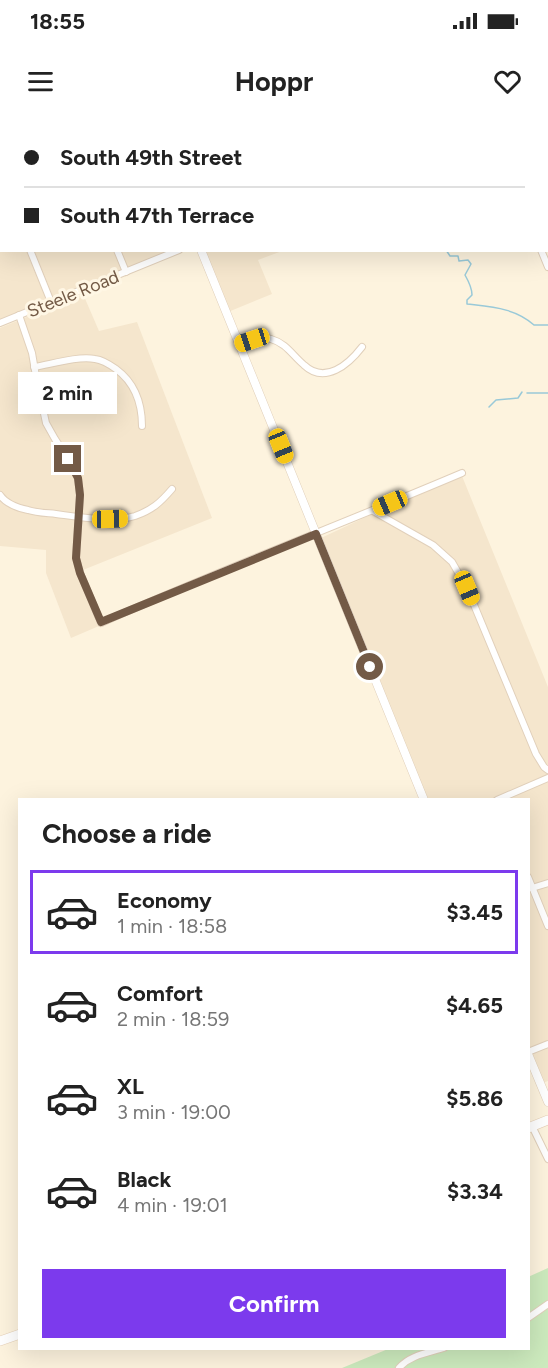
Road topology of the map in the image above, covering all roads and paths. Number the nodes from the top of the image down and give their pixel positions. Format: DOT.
graph roads {
  1 [pos="31,252"];
  2 [pos="118,252"];
  3 [pos="174,252"];
  4 [pos="202,252"];
  5 [pos="542,252"];
  6 [pos="548,267"];
  7 [pos="126,272"];
  8 [pos="51,302"];
  9 [pos="19,315"];
  10 [pos="0,323"];
  11 [pos="239,344"];
  12 [pos="362,347"];
  13 [pos="34,367"];
  14 [pos="142,426"];
  15 [pos="462,472"];
  16 [pos="171,489"];
  17 [pos="0,495"];
  18 [pos="372,511"];
  19 [pos="79,517"];
  20 [pos="316,534"];
  21 [pos="548,770"];
  22 [pos="548,778"];
  23 [pos="423,798"];
  24 [pos="502,798"];
  25 [pos="530,882"];
  26 [pos="548,883"];
  27 [pos="532,888"];
  28 [pos="548,926"];
  29 [pos="548,1044"];
  30 [pos="530,1052"];
  31 [pos="530,1058"];
  32 [pos="548,1102"];
  33 [pos="548,1120"];
  34 [pos="530,1127"];
  35 [pos="548,1159"];
  36 [pos="548,1304"];
  37 [pos="530,1317"];
  38 [pos="18,1335"];
  39 [pos="0,1341"];
  40 [pos="437,1350"];
  41 [pos="399,1368"];
  1 -- 8 [label="street"];
  2 -- 7 [label="street"];
  3 -- 7 [label="street, Steele Road"];
  4 -- 11 [label="street"];
  5 -- 6 [label="street"];
  7 -- 8 [label="street, Steele Road"];
  8 -- 9 [label="street, Steele Road"];
  9 -- 10 [label="street, Steele Road"];
  9 -- 13 [label="street"];
  11 -- 12 [label="street"];
  11 -- 20 [label="street"];
  13 -- 14 [label="street"];
  13 -- 19 [label="street"];
  15 -- 18 [label="street"];
  16 -- 19 [label="street"];
  17 -- 19 [label="street"];
  18 -- 20 [label="street"];
  18 -- 21 [label="street"];
  19 -- 20 [label="street"];
  20 -- 23 [label="street"];
  22 -- 24 [label="street"];
  25 -- 27 [label="street"];
  26 -- 27 [label="street"];
  27 -- 28 [label="street"];
  29 -- 30 [label="street"];
  31 -- 32 [label="street"];
  33 -- 34 [label="main road"];
  34 -- 35 [label="street"];
  36 -- 37 [label="street"];
  38 -- 39 [label="main road"];
  40 -- 41 [label="street"];
}
